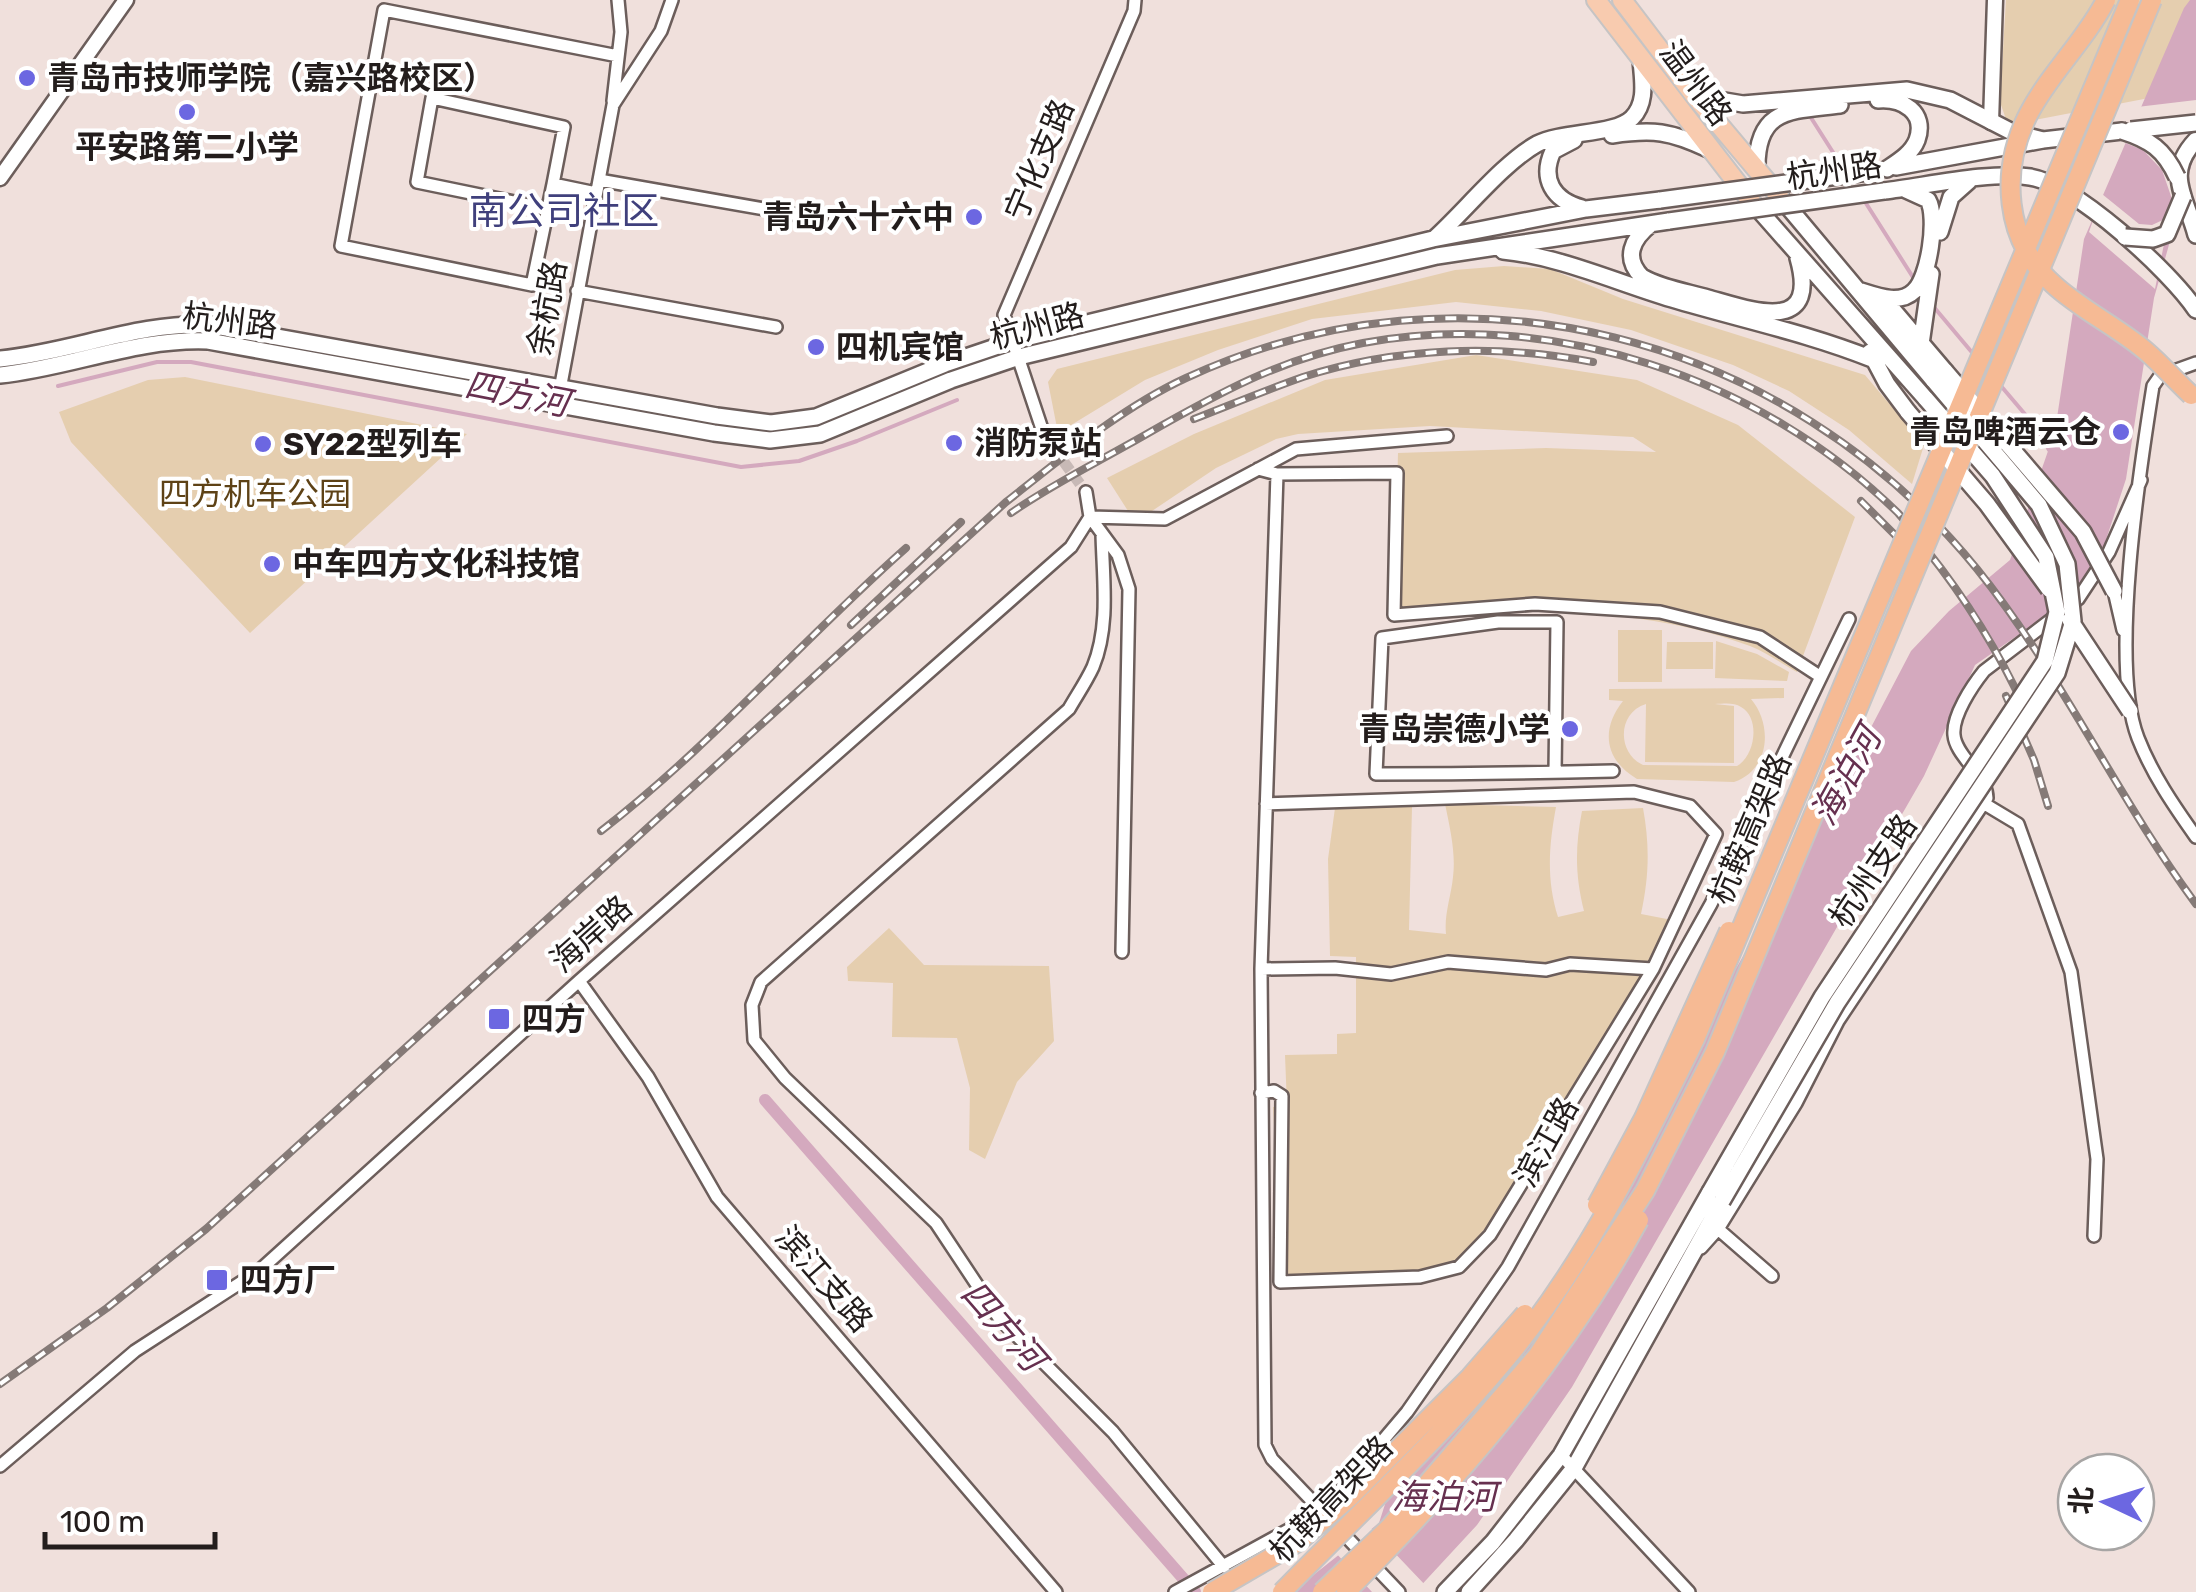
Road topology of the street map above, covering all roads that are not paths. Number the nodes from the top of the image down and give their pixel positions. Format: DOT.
graph roads {
  1 [pos="126,0"];
  2 [pos="618,0"];
  3 [pos="672,0"];
  4 [pos="1135,0"];
  5 [pos="1596,0"];
  6 [pos="1622,0"];
  7 [pos="1994,0"];
  8 [pos="2106,0"];
  9 [pos="2130,0"];
  10 [pos="2152,0"];
  11 [pos="618,56"];
  12 [pos="1640,59"];
  13 [pos="1695,96"];
  14 [pos="612,106"];
  15 [pos="1991,122"];
  16 [pos="2196,123"];
  17 [pos="2114,131"];
  18 [pos="2043,140"];
  19 [pos="2196,140"];
  20 [pos="1708,149"];
  21 [pos="1757,169"];
  22 [pos="1887,169"];
  23 [pos="2177,176"];
  24 [pos="0,178"];
  25 [pos="1969,181"];
  26 [pos="553,184"];
  27 [pos="597,186"];
  28 [pos="1903,189"];
  29 [pos="1779,196"];
  30 [pos="2183,196"];
  31 [pos="1751,201"];
  32 [pos="1586,209"];
  33 [pos="548,210"];
  34 [pos="821,219"];
  35 [pos="1651,224"];
  36 [pos="2194,228"];
  37 [pos="2125,236"];
  38 [pos="1434,239"];
  39 [pos="1479,249"];
  40 [pos="1798,258"];
  41 [pos="1928,270"];
  42 [pos="577,290"];
  43 [pos="1861,291"];
  44 [pos="1883,298"];
  45 [pos="2196,310"];
  46 [pos="776,326"];
  47 [pos="1863,330"];
  48 [pos="1921,344"];
  49 [pos="1016,349"];
  50 [pos="0,359"];
  51 [pos="1872,359"];
  52 [pos="2196,363"];
  53 [pos="0,374"];
  54 [pos="1940,376"];
  55 [pos="2190,395"];
  56 [pos="559,396"];
  57 [pos="1044,435"];
  58 [pos="1447,436"];
  59 [pos="1258,469"];
  60 [pos="1277,474"];
  61 [pos="2140,480"];
  62 [pos="1086,492"];
  63 [pos="1090,517"];
  64 [pos="1102,534"];
  65 [pos="2114,591"];
  66 [pos="1849,620"];
  67 [pos="2126,644"];
  68 [pos="1821,677"];
  69 [pos="2130,711"];
  70 [pos="1613,771"];
  71 [pos="1555,772"];
  72 [pos="1451,774"];
  73 [pos="1452,798"];
  74 [pos="1983,803"];
  75 [pos="1266,804"];
  76 [pos="1791,810"];
  77 [pos="2196,838"];
  78 [pos="1122,952"];
  79 [pos="1260,969"];
  80 [pos="1653,969"];
  81 [pos="579,981"];
  82 [pos="1726,1026"];
  83 [pos="1261,1093"];
  84 [pos="1716,1196"];
  85 [pos="1718,1229"];
  86 [pos="2094,1236"];
  87 [pos="1688,1263"];
  88 [pos="1772,1276"];
  89 [pos="1560,1456"];
  90 [pos="0,1466"];
  91 [pos="1574,1468"];
  92 [pos="1328,1516"];
  93 [pos="1224,1566"];
  94 [pos="1209,1583"];
  95 [pos="1056,1592"];
  96 [pos="1174,1592"];
  97 [pos="1282,1592"];
  98 [pos="1322,1592"];
  99 [pos="1346,1592"];
  100 [pos="1398,1592"];
  101 [pos="1445,1592"];
  102 [pos="1469,1592"];
  103 [pos="1689,1592"];
  1 -- 24 [label="street"];
  2 -- 11 [label="street"];
  3 -- 14 [label="street, 余杭路"];
  4 -- 49 [label="street, 宁化支路"];
  5 -- 12 [label="main road, 温州路"];
  6 -- 13 [label="main road, 温州路"];
  7 -- 15 [label="street"];
  8 -- 55 [label="highway, bridge"];
  9 -- 76 [label="highway, 杭鞍高架路, bridge"];
  10 -- 82 [label="highway, 杭鞍高架路, bridge"];
  11 -- 14 [label="street"];
  11 -- 33 [label="street"];
  12 -- 20 [label="main road, 温州路"];
  12 -- 38 [label="main road"];
  13 -- 15 [label="main road"];
  13 -- 21 [label="main road, 温州路"];
  14 -- 27 [label="street, 余杭路"];
  15 -- 18 [label="main road"];
  16 -- 17 [label="main road, 杭州路, bridge"];
  17 -- 18 [label="main road, 杭州路"];
  17 -- 23 [label="main road, bridge"];
  18 -- 22 [label="main road, 杭州路"];
  19 -- 23 [label="main road"];
  20 -- 31 [label="main road, 温州路"];
  20 -- 32 [label="main road"];
  21 -- 22 [label="main road"];
  21 -- 29 [label="main road, 温州路"];
  22 -- 32 [label="main road, 杭州路, bridge"];
  23 -- 30 [label="main road, bridge"];
  25 -- 28 [label="main road, 杭州路"];
  25 -- 37 [label="main road, 杭州路"];
  25 -- 41 [label="main road"];
  26 -- 27 [label="street"];
  26 -- 33 [label="street"];
  26 -- 33 [label="street"];
  27 -- 34 [label="street"];
  27 -- 42 [label="street, 余杭路"];
  28 -- 35 [label="main road, 杭州路, bridge"];
  28 -- 41 [label="main road"];
  29 -- 43 [label="main road, 杭州支路"];
  30 -- 36 [label="main road"];
  30 -- 37 [label="main road, bridge"];
  31 -- 40 [label="main road, 杭州支路"];
  32 -- 38 [label="main road, 杭州路"];
  35 -- 39 [label="main road, 杭州路"];
  35 -- 40 [label="main road"];
  37 -- 45 [label="main road, 杭州路"];
  38 -- 49 [label="main road, 杭州路"];
  39 -- 49 [label="main road, 杭州路"];
  39 -- 51 [label="main road"];
  40 -- 47 [label="main road, 杭州支路"];
  41 -- 44 [label="main road"];
  41 -- 48 [label="main road"];
  42 -- 46 [label="street"];
  42 -- 56 [label="street, 余杭路"];
  43 -- 44 [label="main road"];
  43 -- 54 [label="main road, 杭州支路"];
  44 -- 48 [label="main road"];
  47 -- 51 [label="main road"];
  47 -- 84 [label="main road, 杭州支路, bridge"];
  48 -- 54 [label="main road"];
  49 -- 56 [label="main road, 杭州路"];
  49 -- 57 [label="street"];
  50 -- 56 [label="main road, 杭州路"];
  51 -- 69 [label="main road, bridge"];
  52 -- 61 [label="street"];
  53 -- 56 [label="main road, 杭州路"];
  54 -- 65 [label="main road, bridge"];
  54 -- 84 [label="main road, 杭州支路, bridge"];
  58 -- 59 [label="street"];
  59 -- 60 [label="street"];
  59 -- 63 [label="street"];
  60 -- 68 [label="street"];
  60 -- 75 [label="street"];
  61 -- 67 [label="street"];
  61 -- 74 [label="street"];
  62 -- 63 [label="street"];
  63 -- 64 [label="street"];
  63 -- 81 [label="street, 海岸路"];
  64 -- 78 [label="street"];
  64 -- 93 [label="street"];
  65 -- 67 [label="street"];
  66 -- 68 [label="street, 滨江路"];
  67 -- 69 [label="street"];
  68 -- 92 [label="street, 滨江路"];
  69 -- 77 [label="street"];
  70 -- 71 [label="street"];
  71 -- 72 [label="street"];
  71 -- 72 [label="street"];
  72 -- 73 [label="street"];
  73 -- 75 [label="street"];
  73 -- 80 [label="street"];
  74 -- 85 [label="street"];
  74 -- 86 [label="street"];
  75 -- 79 [label="street"];
  76 -- 94 [label="highway, bridge"];
  76 -- 97 [label="highway, 杭鞍高架路, bridge"];
  79 -- 80 [label="street"];
  79 -- 83 [label="street"];
  80 -- 83 [label="street"];
  81 -- 90 [label="street, 海岸路"];
  81 -- 95 [label="street, 滨江支路"];
  82 -- 98 [label="highway, 杭鞍高架路, bridge"];
  82 -- 99 [label="highway, bridge"];
  83 -- 92 [label="street"];
  84 -- 87 [label="main road, 杭州支路"];
  84 -- 89 [label="main road, 杭州支路"];
  85 -- 87 [label="street"];
  85 -- 88 [label="street"];
  87 -- 91 [label="main road, 杭州支路"];
  89 -- 91 [label="street"];
  89 -- 101 [label="main road, 杭州支路"];
  91 -- 102 [label="main road, 杭州支路"];
  91 -- 103 [label="street"];
  92 -- 93 [label="street, 滨江路"];
  92 -- 100 [label="street, bridge"];
  93 -- 94 [label="street, 滨江路"];
  94 -- 96 [label="street, 滨江路"];
}
